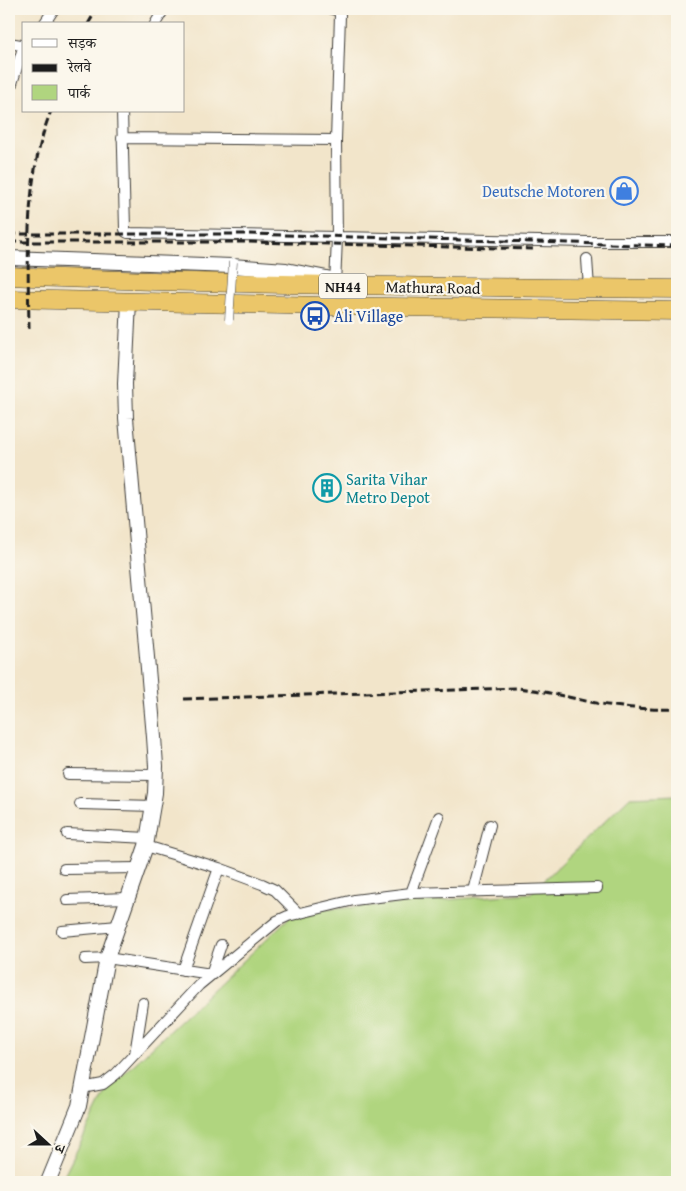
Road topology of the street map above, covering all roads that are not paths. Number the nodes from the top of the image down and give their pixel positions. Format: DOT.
graph roads {
  1 [pos="54,9"];
  2 [pos="164,9"];
  3 [pos="332,9"];
  4 [pos="45,22"];
  5 [pos="156,22"];
  6 [pos="9,43"];
  7 [pos="22,46"];
  8 [pos="22,51"];
  9 [pos="9,92"];
  10 [pos="122,112"];
  11 [pos="122,138"];
  12 [pos="336,140"];
  13 [pos="337,238"];
  14 [pos="677,242"];
  15 [pos="9,258"];
  16 [pos="587,259"];
  17 [pos="233,262"];
  18 [pos="9,276"];
  19 [pos="335,283"];
  20 [pos="589,288"];
  21 [pos="677,289"];
  22 [pos="9,299"];
  23 [pos="129,302"];
  24 [pos="677,311"];
  25 [pos="229,320"];
  26 [pos="68,774"];
  27 [pos="156,776"];
  28 [pos="80,804"];
  29 [pos="154,806"];
  30 [pos="439,817"];
  31 [pos="490,826"];
  32 [pos="67,834"];
  33 [pos="147,842"];
  34 [pos="139,868"];
  35 [pos="219,868"];
  36 [pos="64,869"];
  37 [pos="597,888"];
  38 [pos="473,891"];
  39 [pos="411,893"];
  40 [pos="128,898"];
  41 [pos="67,900"];
  42 [pos="298,914"];
  43 [pos="118,926"];
  44 [pos="62,930"];
  45 [pos="221,945"];
  46 [pos="107,958"];
  47 [pos="85,960"];
  48 [pos="183,970"];
  49 [pos="211,974"];
  50 [pos="143,1003"];
  51 [pos="135,1054"];
  52 [pos="82,1088"];
  53 [pos="48,1182"];
  1 -- 4 [label="street"];
  2 -- 5 [label="street"];
  3 -- 12 [label="street"];
  6 -- 7 [label="street"];
  8 -- 9 [label="street"];
  10 -- 11 [label="street"];
  11 -- 12 [label="street"];
  11 -- 13 [label="street"];
  12 -- 13 [label="street"];
  13 -- 14 [label="street"];
  13 -- 19 [label="street"];
  15 -- 19 [label="street"];
  16 -- 20 [label="street"];
  17 -- 25 [label="street, bridge"];
  18 -- 19 [label="highway, Mathura Road / NH44"];
  19 -- 20 [label="highway, Mathura Road / NH44"];
  20 -- 21 [label="highway, Mathura Road / NH44"];
  22 -- 23 [label="highway, Mathura Road / NH44"];
  23 -- 24 [label="highway, Mathura Road / NH44"];
  23 -- 27 [label="street"];
  26 -- 27 [label="street"];
  27 -- 29 [label="street"];
  28 -- 29 [label="street"];
  29 -- 33 [label="street"];
  30 -- 39 [label="street"];
  31 -- 38 [label="street"];
  32 -- 33 [label="street"];
  33 -- 34 [label="street"];
  33 -- 35 [label="street"];
  34 -- 36 [label="street"];
  34 -- 40 [label="street"];
  35 -- 42 [label="street"];
  35 -- 48 [label="street"];
  37 -- 38 [label="street"];
  38 -- 39 [label="street"];
  39 -- 42 [label="street"];
  40 -- 41 [label="street"];
  40 -- 43 [label="street"];
  42 -- 49 [label="street"];
  43 -- 44 [label="street"];
  43 -- 46 [label="street"];
  45 -- 49 [label="street"];
  46 -- 47 [label="street"];
  46 -- 48 [label="street"];
  46 -- 52 [label="street"];
  48 -- 49 [label="street"];
  49 -- 51 [label="street"];
  50 -- 51 [label="street"];
  51 -- 52 [label="street"];
  52 -- 53 [label="street"];
}
